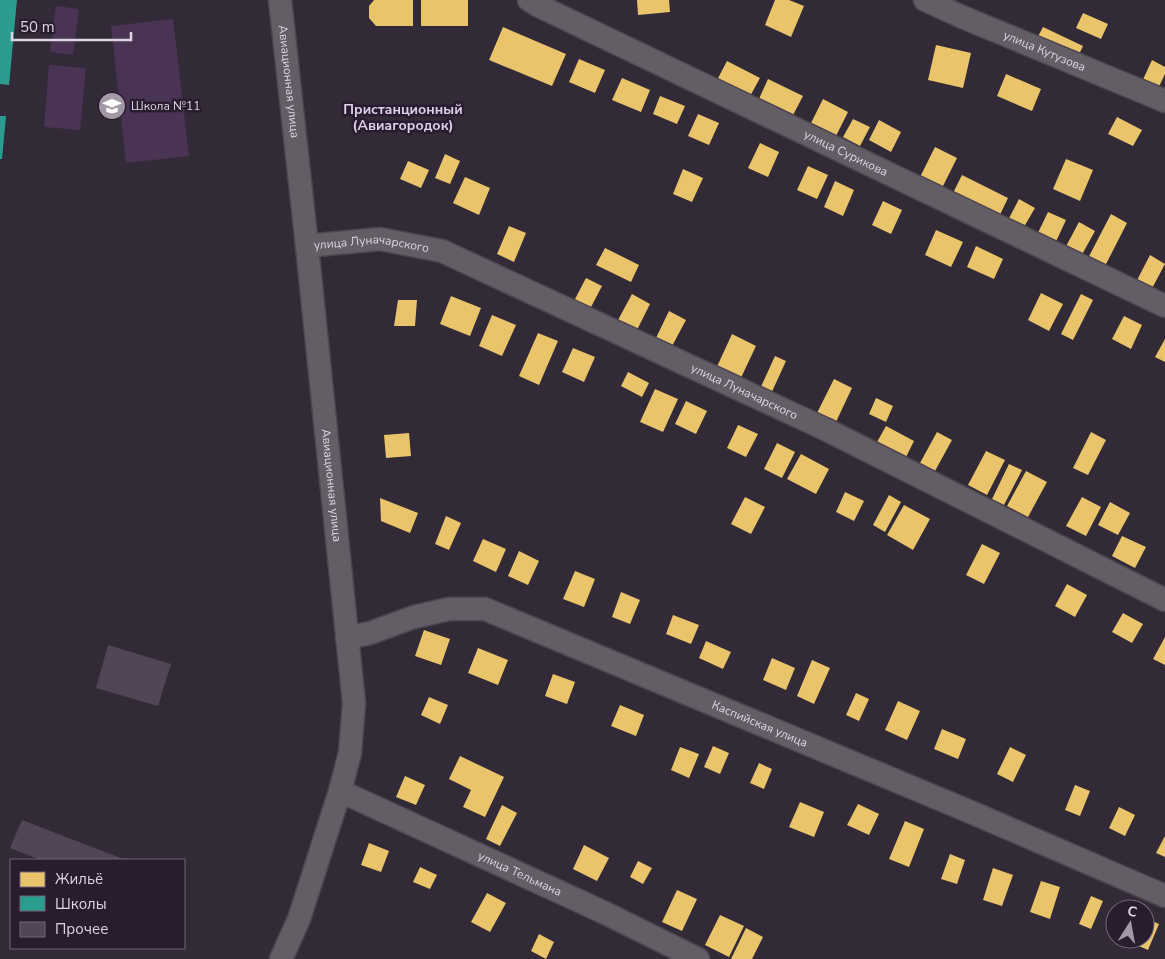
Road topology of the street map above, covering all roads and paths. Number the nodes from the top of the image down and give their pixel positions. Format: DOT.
graph roads {
  1 [pos="280,0"];
  2 [pos="529,0"];
  3 [pos="925,0"];
  4 [pos="1165,101"];
  5 [pos="307,246"];
  6 [pos="1165,306"];
  7 [pos="1165,600"];
  8 [pos="347,638"];
  9 [pos="340,791"];
  10 [pos="1165,896"];
  11 [pos="281,959"];
  12 [pos="698,959"];
  1 -- 5 [label="street, Авиационная улица"];
  2 -- 6 [label="street, улица Сурикова"];
  3 -- 4 [label="street, улица Кутузова"];
  5 -- 7 [label="street, улица Луначарского"];
  5 -- 8 [label="street, Авиационная улица"];
  8 -- 9 [label="street, Авиационная улица"];
  8 -- 10 [label="street, Каспийская улица"];
  9 -- 11 [label="street, Авиационная улица"];
  9 -- 12 [label="street, улица Тельмана"];
}
